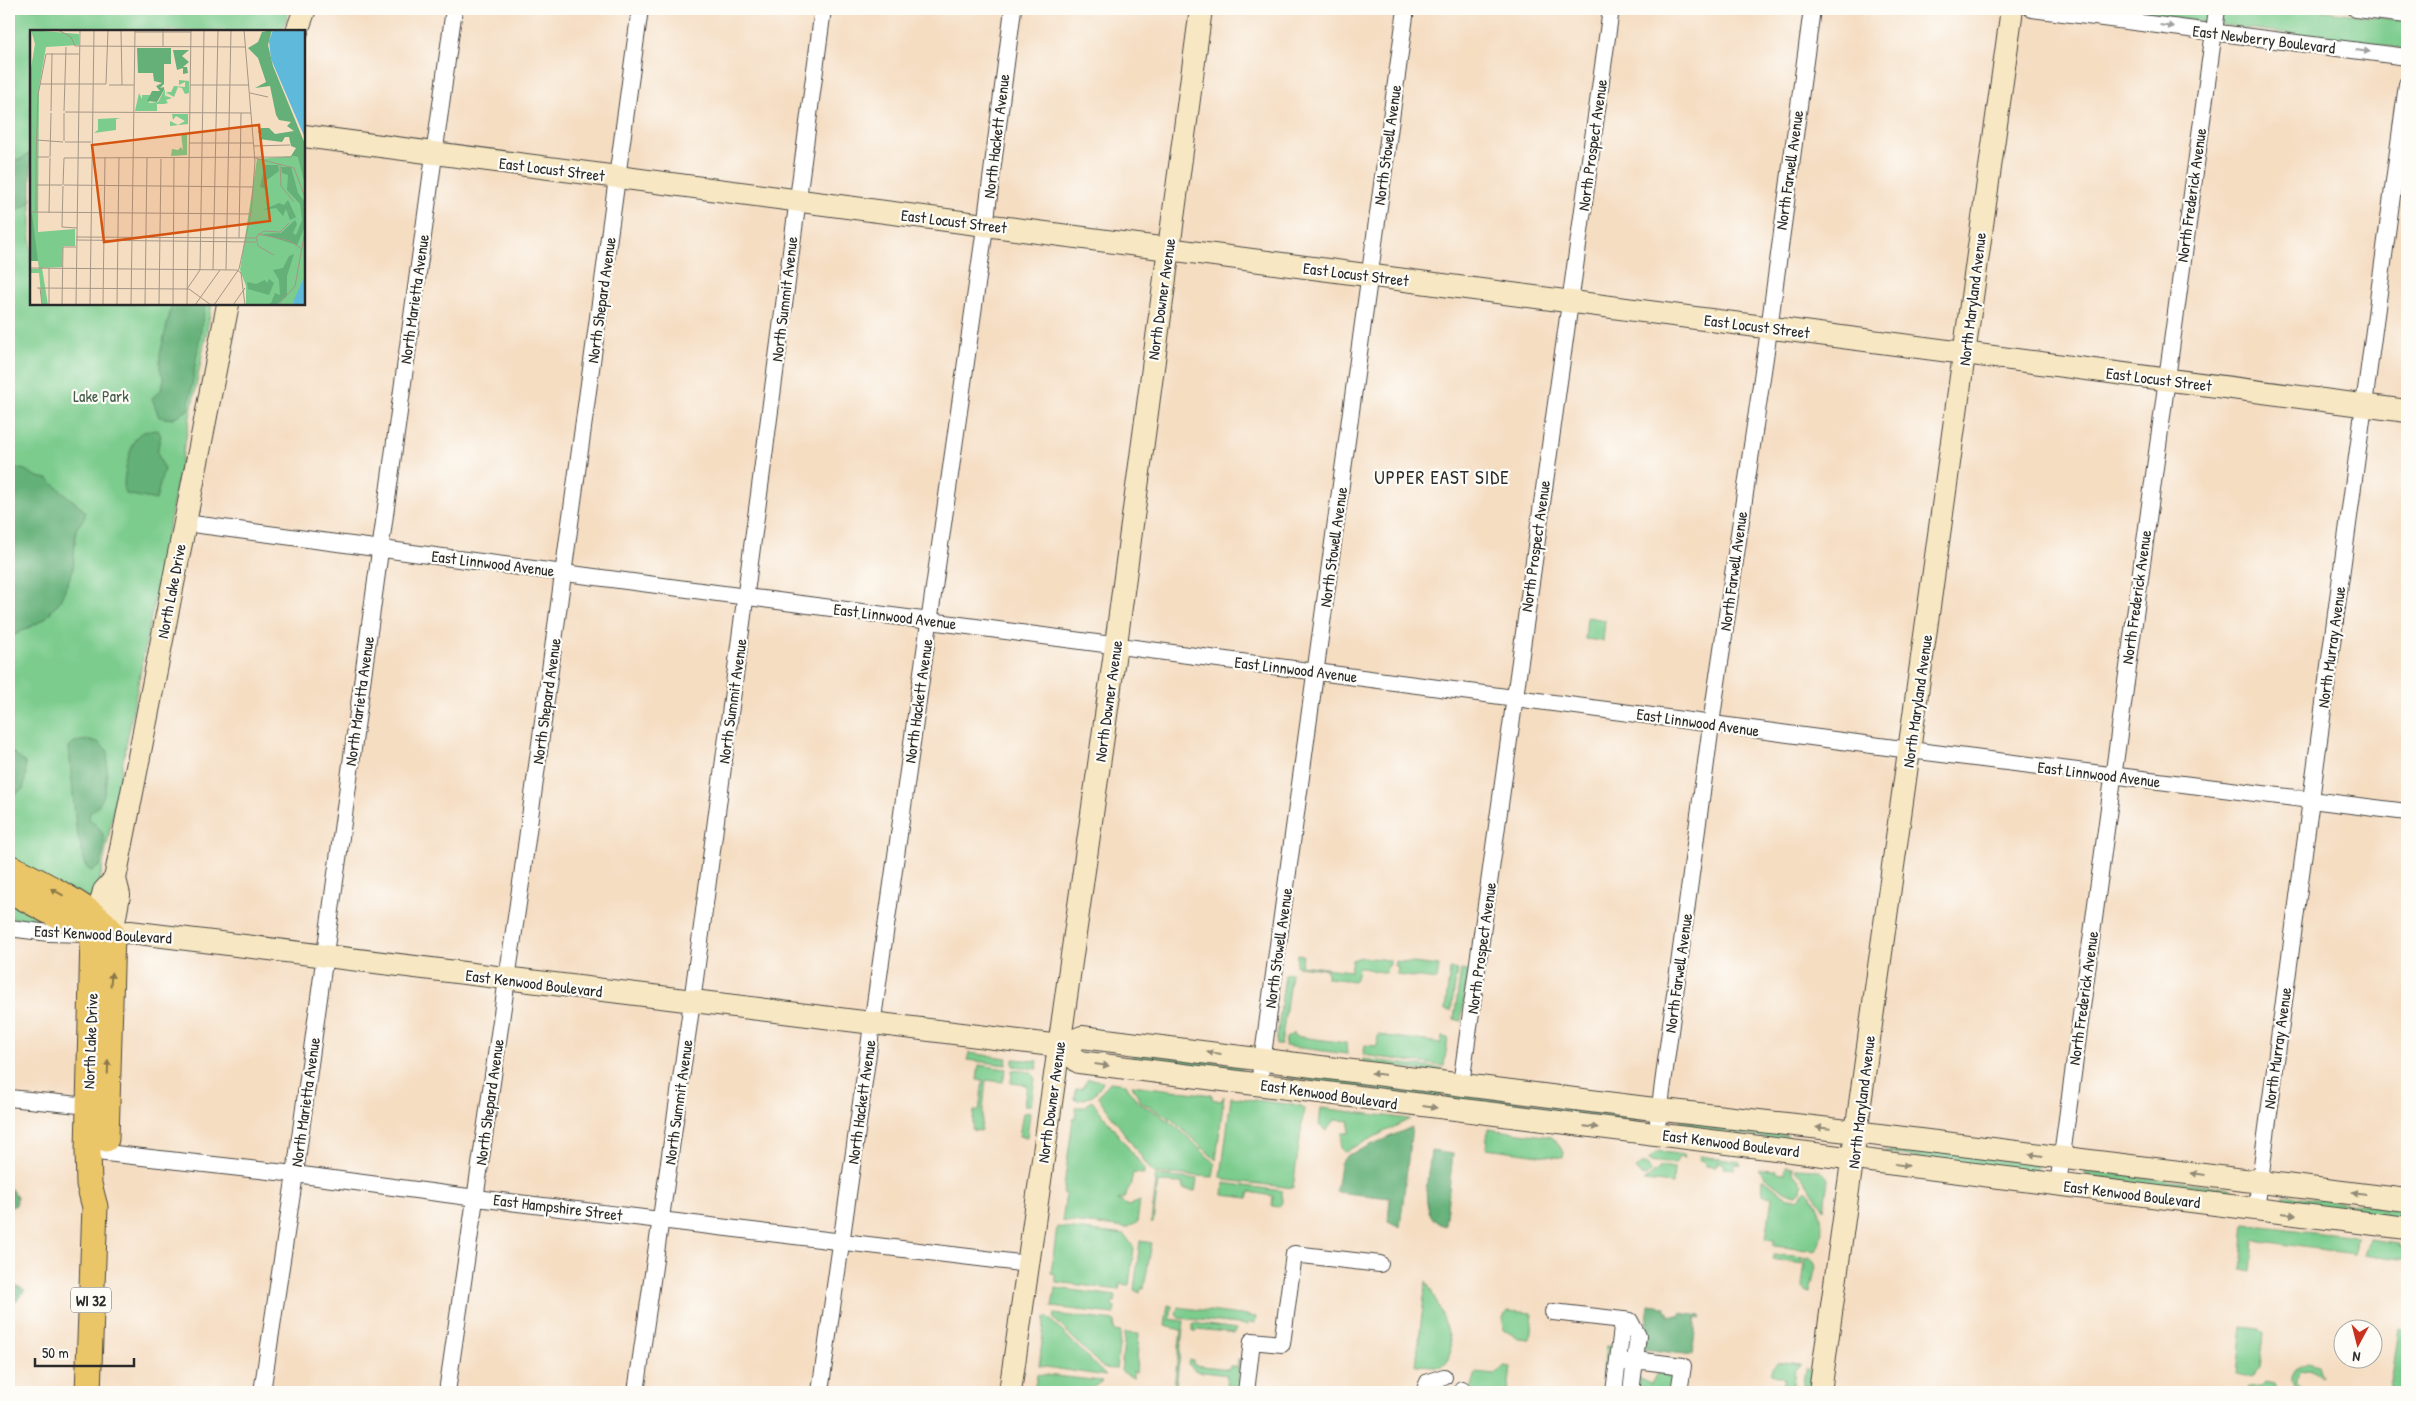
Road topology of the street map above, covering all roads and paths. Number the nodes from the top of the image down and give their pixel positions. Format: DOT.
graph roads {
  1 [pos="305,9"];
  2 [pos="454,9"];
  3 [pos="640,9"];
  4 [pos="823,9"];
  5 [pos="1012,9"];
  6 [pos="1201,9"];
  7 [pos="1406,9"];
  8 [pos="1611,9"];
  9 [pos="1812,9"];
  10 [pos="2012,9"];
  11 [pos="2032,9"];
  12 [pos="2217,9"];
  13 [pos="2356,9"];
  14 [pos="2407,15"];
  15 [pos="297,30"];
  16 [pos="2213,32"];
  17 [pos="2407,57"];
  18 [pos="2407,84"];
  19 [pos="305,136"];
  20 [pos="434,153"];
  21 [pos="617,177"];
  22 [pos="796,200"];
  23 [pos="985,225"];
  24 [pos="1168,249"];
  25 [pos="1369,276"];
  26 [pos="1569,302"];
  27 [pos="228,305"];
  28 [pos="1769,328"];
  29 [pos="1965,354"];
  30 [pos="2165,380"];
  31 [pos="2364,406"];
  32 [pos="2407,411"];
  33 [pos="185,523"];
  34 [pos="380,548"];
  35 [pos="564,572"];
  36 [pos="746,596"];
  37 [pos="929,620"];
  38 [pos="1115,646"];
  39 [pos="1316,672"];
  40 [pos="1514,698"];
  41 [pos="1712,724"];
  42 [pos="1910,750"];
  43 [pos="2113,775"];
  44 [pos="2311,801"];
  45 [pos="2407,812"];
  46 [pos="9,867"];
  47 [pos="9,890"];
  48 [pos="9,928"];
  49 [pos="101,929"];
  50 [pos="324,957"];
  51 [pos="507,979"];
  52 [pos="692,1002"];
  53 [pos="872,1023"];
  54 [pos="1060,1046"];
  55 [pos="1263,1059"];
  56 [pos="1259,1084"];
  57 [pos="1461,1084"];
  58 [pos="9,1098"];
  59 [pos="97,1107"];
  60 [pos="1659,1110"];
  61 [pos="1857,1132"];
  62 [pos="1656,1134"];
  63 [pos="97,1152"];
  64 [pos="1854,1158"];
  65 [pos="2061,1158"];
  66 [pos="295,1174"];
  67 [pos="2259,1182"];
  68 [pos="2058,1185"];
  69 [pos="476,1198"];
  70 [pos="2407,1200"];
  71 [pos="2256,1210"];
  72 [pos="662,1219"];
  73 [pos="2407,1228"];
  74 [pos="842,1242"];
  75 [pos="1028,1264"];
  76 [pos="1380,1264"];
  77 [pos="1553,1312"];
  78 [pos="1623,1320"];
  79 [pos="1618,1361"];
  80 [pos="1635,1363"];
  81 [pos="1444,1377"];
  82 [pos="88,1392"];
  83 [pos="262,1392"];
  84 [pos="446,1392"];
  85 [pos="636,1392"];
  86 [pos="820,1392"];
  87 [pos="1010,1392"];
  88 [pos="1246,1392"];
  89 [pos="1424,1392"];
  90 [pos="1614,1392"];
  91 [pos="1631,1392"];
  92 [pos="1679,1392"];
  93 [pos="1820,1392"];
  1 -- 15 [label="street"];
  2 -- 20 [label="street, North Marietta Avenue"];
  3 -- 21 [label="street, North Shepard Avenue"];
  4 -- 22 [label="street, North Summit Avenue"];
  5 -- 23 [label="street, North Hackett Avenue"];
  6 -- 24 [label="street, North Downer Avenue"];
  7 -- 25 [label="street, North Stowell Avenue"];
  8 -- 26 [label="street, North Prospect Avenue"];
  9 -- 28 [label="street, North Farwell Avenue"];
  10 -- 29 [label="street, North Maryland Avenue"];
  11 -- 16 [label="street, East Newberry Boulevard, one-way"];
  12 -- 16 [label="street, North Frederick Avenue"];
  13 -- 14 [label="street"];
  16 -- 17 [label="street, East Newberry Boulevard, one-way"];
  16 -- 30 [label="street, North Frederick Avenue"];
  18 -- 31 [label="street, North Murray Avenue"];
  19 -- 20 [label="street, East Locust Street"];
  20 -- 21 [label="street, East Locust Street"];
  20 -- 34 [label="street, North Marietta Avenue"];
  21 -- 22 [label="street, East Locust Street"];
  21 -- 35 [label="street, North Shepard Avenue"];
  22 -- 23 [label="street, East Locust Street"];
  22 -- 36 [label="street, North Summit Avenue"];
  23 -- 24 [label="street, East Locust Street"];
  23 -- 37 [label="street, North Hackett Avenue"];
  24 -- 25 [label="street, East Locust Street"];
  24 -- 38 [label="street, North Downer Avenue"];
  25 -- 26 [label="street, East Locust Street"];
  25 -- 39 [label="street, North Stowell Avenue"];
  26 -- 28 [label="street, East Locust Street"];
  26 -- 40 [label="street, North Prospect Avenue"];
  27 -- 33 [label="street, North Lake Drive / WI 32"];
  28 -- 29 [label="street, East Locust Street"];
  28 -- 41 [label="street, North Farwell Avenue"];
  29 -- 30 [label="street, East Locust Street"];
  29 -- 42 [label="street, North Maryland Avenue"];
  30 -- 31 [label="street, East Locust Street"];
  30 -- 43 [label="street, North Frederick Avenue"];
  31 -- 32 [label="street, East Locust Street"];
  31 -- 44 [label="street, North Murray Avenue"];
  33 -- 34 [label="street, East Linnwood Avenue"];
  33 -- 49 [label="street, North Lake Drive / WI 32"];
  34 -- 35 [label="street, East Linnwood Avenue"];
  34 -- 50 [label="street, North Marietta Avenue"];
  35 -- 36 [label="street, East Linnwood Avenue"];
  35 -- 51 [label="street, North Shepard Avenue"];
  36 -- 37 [label="street, East Linnwood Avenue"];
  36 -- 52 [label="street, North Summit Avenue"];
  37 -- 38 [label="street, East Linnwood Avenue"];
  37 -- 53 [label="street, North Hackett Avenue"];
  38 -- 39 [label="street, East Linnwood Avenue"];
  38 -- 54 [label="street, North Downer Avenue"];
  39 -- 40 [label="street, East Linnwood Avenue"];
  39 -- 55 [label="street, North Stowell Avenue"];
  40 -- 41 [label="street, East Linnwood Avenue"];
  40 -- 57 [label="street, North Prospect Avenue"];
  41 -- 42 [label="street, East Linnwood Avenue"];
  41 -- 60 [label="street, North Farwell Avenue"];
  42 -- 43 [label="street, East Linnwood Avenue"];
  42 -- 61 [label="street, North Maryland Avenue"];
  43 -- 44 [label="street, East Linnwood Avenue"];
  43 -- 65 [label="street, North Frederick Avenue"];
  44 -- 45 [label="street, East Linnwood Avenue"];
  44 -- 67 [label="street, North Murray Avenue"];
  49 -- 46 [label="main road, one-way"];
  47 -- 49 [label="main road"];
  48 -- 49 [label="street, East Kenwood Boulevard"];
  49 -- 50 [label="street, East Kenwood Boulevard"];
  49 -- 59 [label="main road, North Lake Drive / WI 32"];
  50 -- 51 [label="street, East Kenwood Boulevard"];
  50 -- 66 [label="street, North Marietta Avenue"];
  51 -- 52 [label="street, East Kenwood Boulevard"];
  51 -- 69 [label="street, North Shepard Avenue"];
  52 -- 53 [label="street, East Kenwood Boulevard"];
  52 -- 72 [label="street, North Summit Avenue"];
  53 -- 54 [label="street, East Kenwood Boulevard"];
  53 -- 74 [label="street, North Hackett Avenue"];
  55 -- 54 [label="street, East Kenwood Boulevard, one-way"];
  54 -- 56 [label="street, East Kenwood Boulevard, one-way"];
  54 -- 75 [label="street, North Downer Avenue"];
  55 -- 56 [label="street, North Stowell Avenue"];
  57 -- 55 [label="street, East Kenwood Boulevard, one-way"];
  56 -- 62 [label="street, East Kenwood Boulevard, one-way"];
  57 -- 60 [label="street, East Kenwood Boulevard"];
  58 -- 59 [label="street"];
  59 -- 63 [label="main road, North Lake Drive / WI 32"];
  61 -- 60 [label="street, East Kenwood Boulevard, one-way"];
  60 -- 62 [label="street, North Farwell Avenue"];
  61 -- 64 [label="street, North Maryland Avenue"];
  65 -- 61 [label="street, East Kenwood Boulevard, one-way"];
  62 -- 64 [label="street, East Kenwood Boulevard"];
  63 -- 66 [label="street, East Hampshire Street"];
  63 -- 82 [label="main road, North Lake Drive / WI 32"];
  64 -- 68 [label="street, East Kenwood Boulevard, one-way"];
  64 -- 93 [label="street, North Maryland Avenue"];
  67 -- 65 [label="street, East Kenwood Boulevard, one-way"];
  65 -- 68 [label="street, North Frederick Avenue"];
  66 -- 69 [label="street, East Hampshire Street"];
  66 -- 83 [label="street, North Marietta Avenue"];
  70 -- 67 [label="street, East Kenwood Boulevard, one-way"];
  67 -- 71 [label="street, North Murray Avenue"];
  68 -- 71 [label="street, East Kenwood Boulevard"];
  69 -- 72 [label="street, East Hampshire Street"];
  69 -- 84 [label="street, North Shepard Avenue"];
  71 -- 73 [label="street, East Kenwood Boulevard, one-way"];
  72 -- 74 [label="street, East Hampshire Street"];
  72 -- 85 [label="street, North Summit Avenue"];
  74 -- 75 [label="street, East Hampshire Street"];
  74 -- 86 [label="street, North Hackett Avenue"];
  75 -- 87 [label="street, North Downer Avenue"];
  76 -- 88 [label="street"];
  77 -- 78 [label="street"];
  78 -- 79 [label="street"];
  78 -- 80 [label="street"];
  79 -- 80 [label="street"];
  79 -- 90 [label="street"];
  80 -- 91 [label="street"];
  80 -- 92 [label="street"];
  81 -- 89 [label="street"];
}
